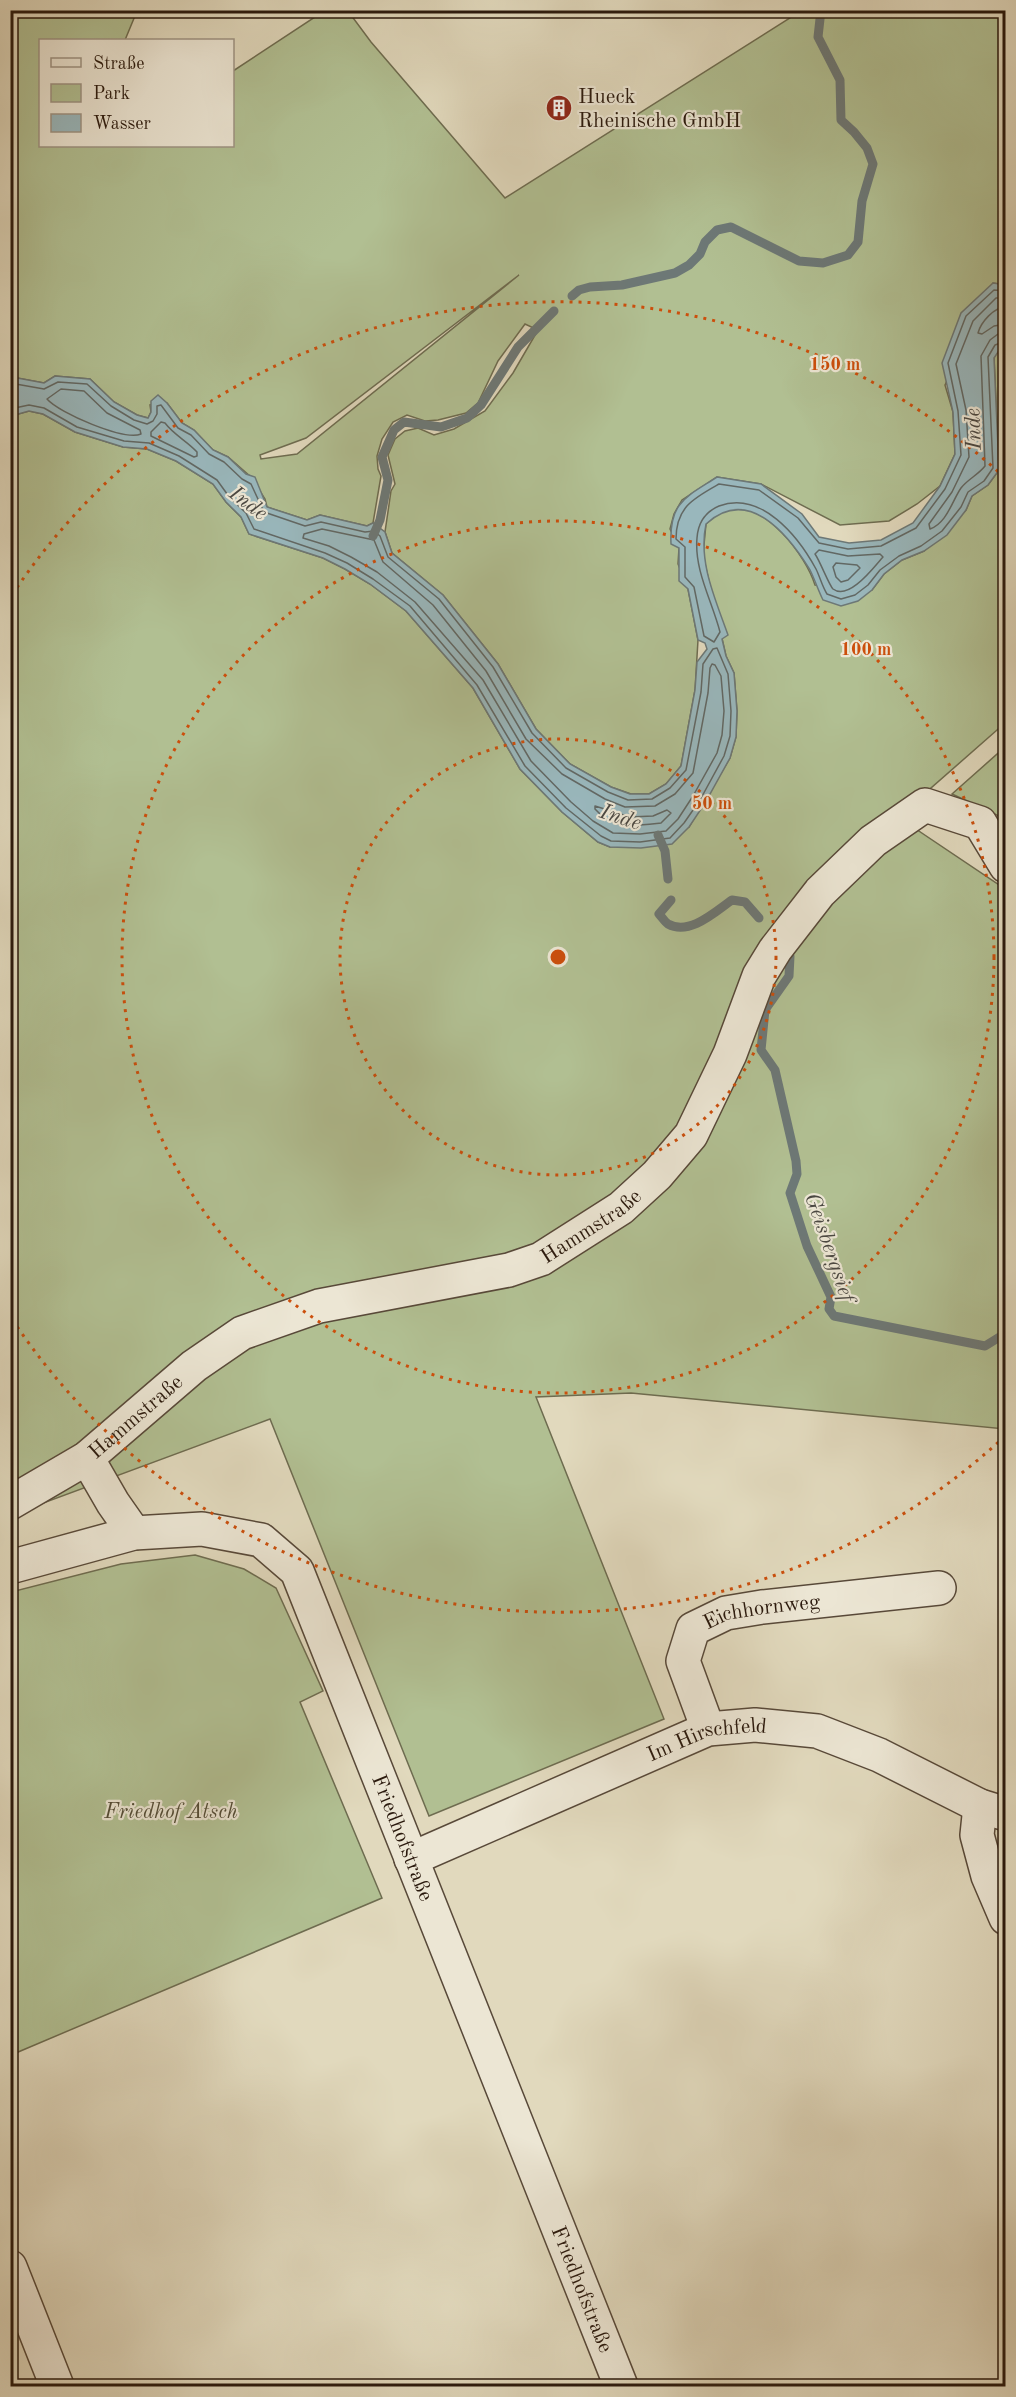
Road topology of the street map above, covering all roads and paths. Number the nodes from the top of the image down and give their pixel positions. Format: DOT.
graph roads {
  1 [pos="1005,866"];
  2 [pos="87,1458"];
  3 [pos="10,1503"];
  4 [pos="134,1533"];
  5 [pos="10,1568"];
  6 [pos="939,1588"];
  7 [pos="708,1729"];
  8 [pos="993,1810"];
  9 [pos="411,1859"];
  10 [pos="1005,1918"];
  11 [pos="10,2267"];
  12 [pos="57,2386"];
  13 [pos="621,2386"];
  1 -- 2 [label="street, Hammstraße"];
  2 -- 3 [label="street, Hammstraße"];
  2 -- 4 [label="street"];
  4 -- 5 [label="street, Friedhofstraße"];
  4 -- 9 [label="street, Friedhofstraße"];
  6 -- 7 [label="street, Eichhornweg"];
  7 -- 8 [label="street, Im Hirschfeld"];
  7 -- 9 [label="street, Im Hirschfeld"];
  8 -- 10 [label="street"];
  9 -- 13 [label="street, Friedhofstraße"];
  11 -- 12 [label="street"];
}
